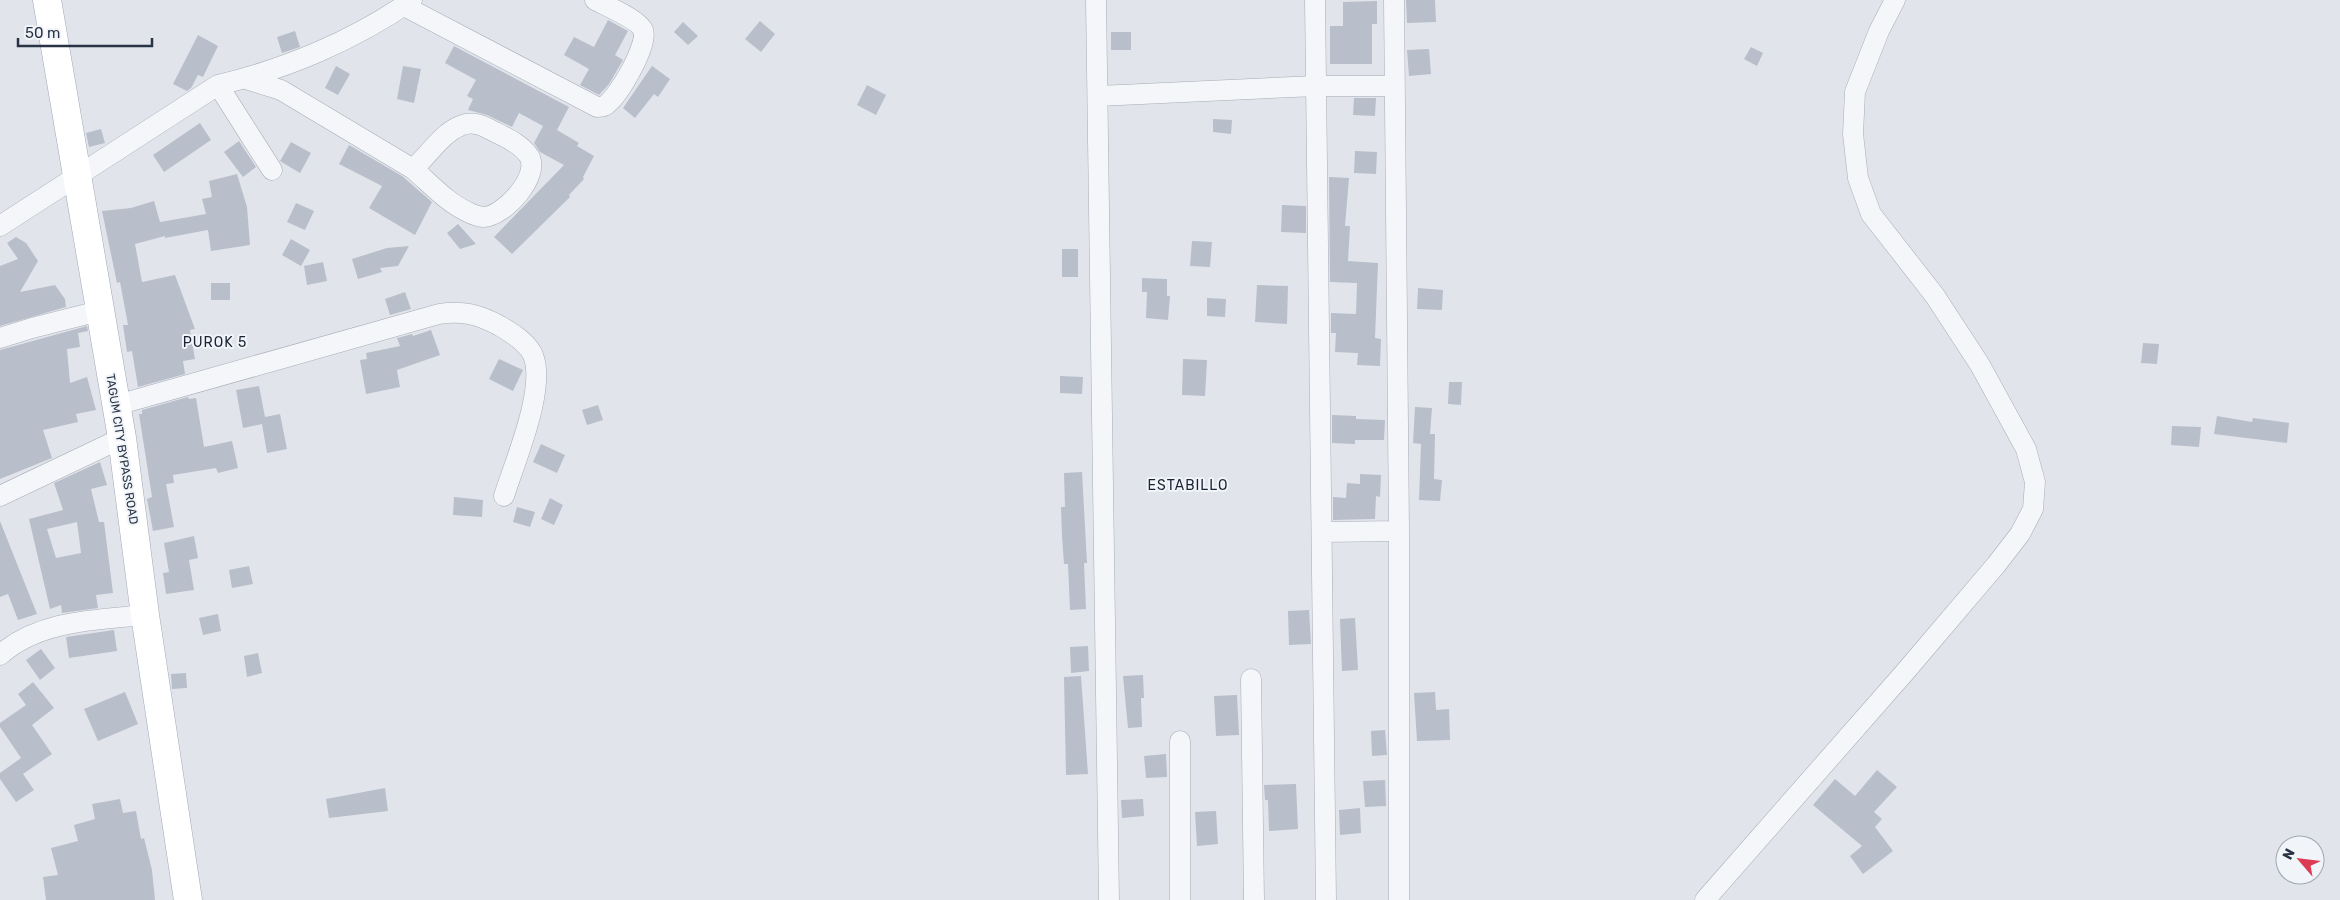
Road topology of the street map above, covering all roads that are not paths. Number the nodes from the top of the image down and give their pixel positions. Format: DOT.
graph roads {
  1 [pos="47,0"];
  2 [pos="594,0"];
  3 [pos="1096,0"];
  4 [pos="1315,0"];
  5 [pos="1394,0"];
  6 [pos="1895,0"];
  7 [pos="408,3"];
  8 [pos="246,79"];
  9 [pos="218,85"];
  10 [pos="1316,86"];
  11 [pos="1394,86"];
  12 [pos="1098,96"];
  13 [pos="413,169"];
  14 [pos="272,170"];
  15 [pos="78,176"];
  16 [pos="0,226"];
  17 [pos="99,311"];
  18 [pos="0,338"];
  19 [pos="117,405"];
  20 [pos="122,438"];
  21 [pos="0,494"];
  22 [pos="504,496"];
  23 [pos="1399,531"];
  24 [pos="1322,532"];
  25 [pos="145,615"];
  26 [pos="0,655"];
  27 [pos="1251,679"];
  28 [pos="1180,741"];
  29 [pos="188,900"];
  30 [pos="1109,900"];
  31 [pos="1180,900"];
  32 [pos="1254,900"];
  33 [pos="1326,900"];
  34 [pos="1399,900"];
  35 [pos="1704,900"];
  1 -- 15 [label="main road, TAGUM CITY BYPASS ROAD"];
  2 -- 7 [label="street"];
  3 -- 12 [label="street"];
  4 -- 10 [label="street"];
  5 -- 11 [label="street"];
  6 -- 35 [label="street"];
  7 -- 8 [label="street"];
  8 -- 9 [label="street"];
  8 -- 13 [label="street"];
  9 -- 14 [label="street"];
  9 -- 15 [label="street"];
  10 -- 11 [label="street"];
  10 -- 12 [label="street"];
  10 -- 24 [label="street"];
  11 -- 23 [label="street"];
  12 -- 30 [label="street"];
  13 -- 13 [label="street"];
  15 -- 16 [label="street"];
  15 -- 17 [label="main road, TAGUM CITY BYPASS ROAD"];
  17 -- 18 [label="street"];
  17 -- 19 [label="main road, TAGUM CITY BYPASS ROAD"];
  19 -- 20 [label="main road, TAGUM CITY BYPASS ROAD"];
  19 -- 22 [label="street"];
  20 -- 21 [label="street"];
  20 -- 25 [label="main road, TAGUM CITY BYPASS ROAD"];
  23 -- 24 [label="street"];
  23 -- 34 [label="street"];
  24 -- 33 [label="street"];
  25 -- 26 [label="street"];
  25 -- 29 [label="main road, TAGUM CITY BYPASS ROAD"];
  27 -- 32 [label="street"];
  28 -- 31 [label="street"];
}
